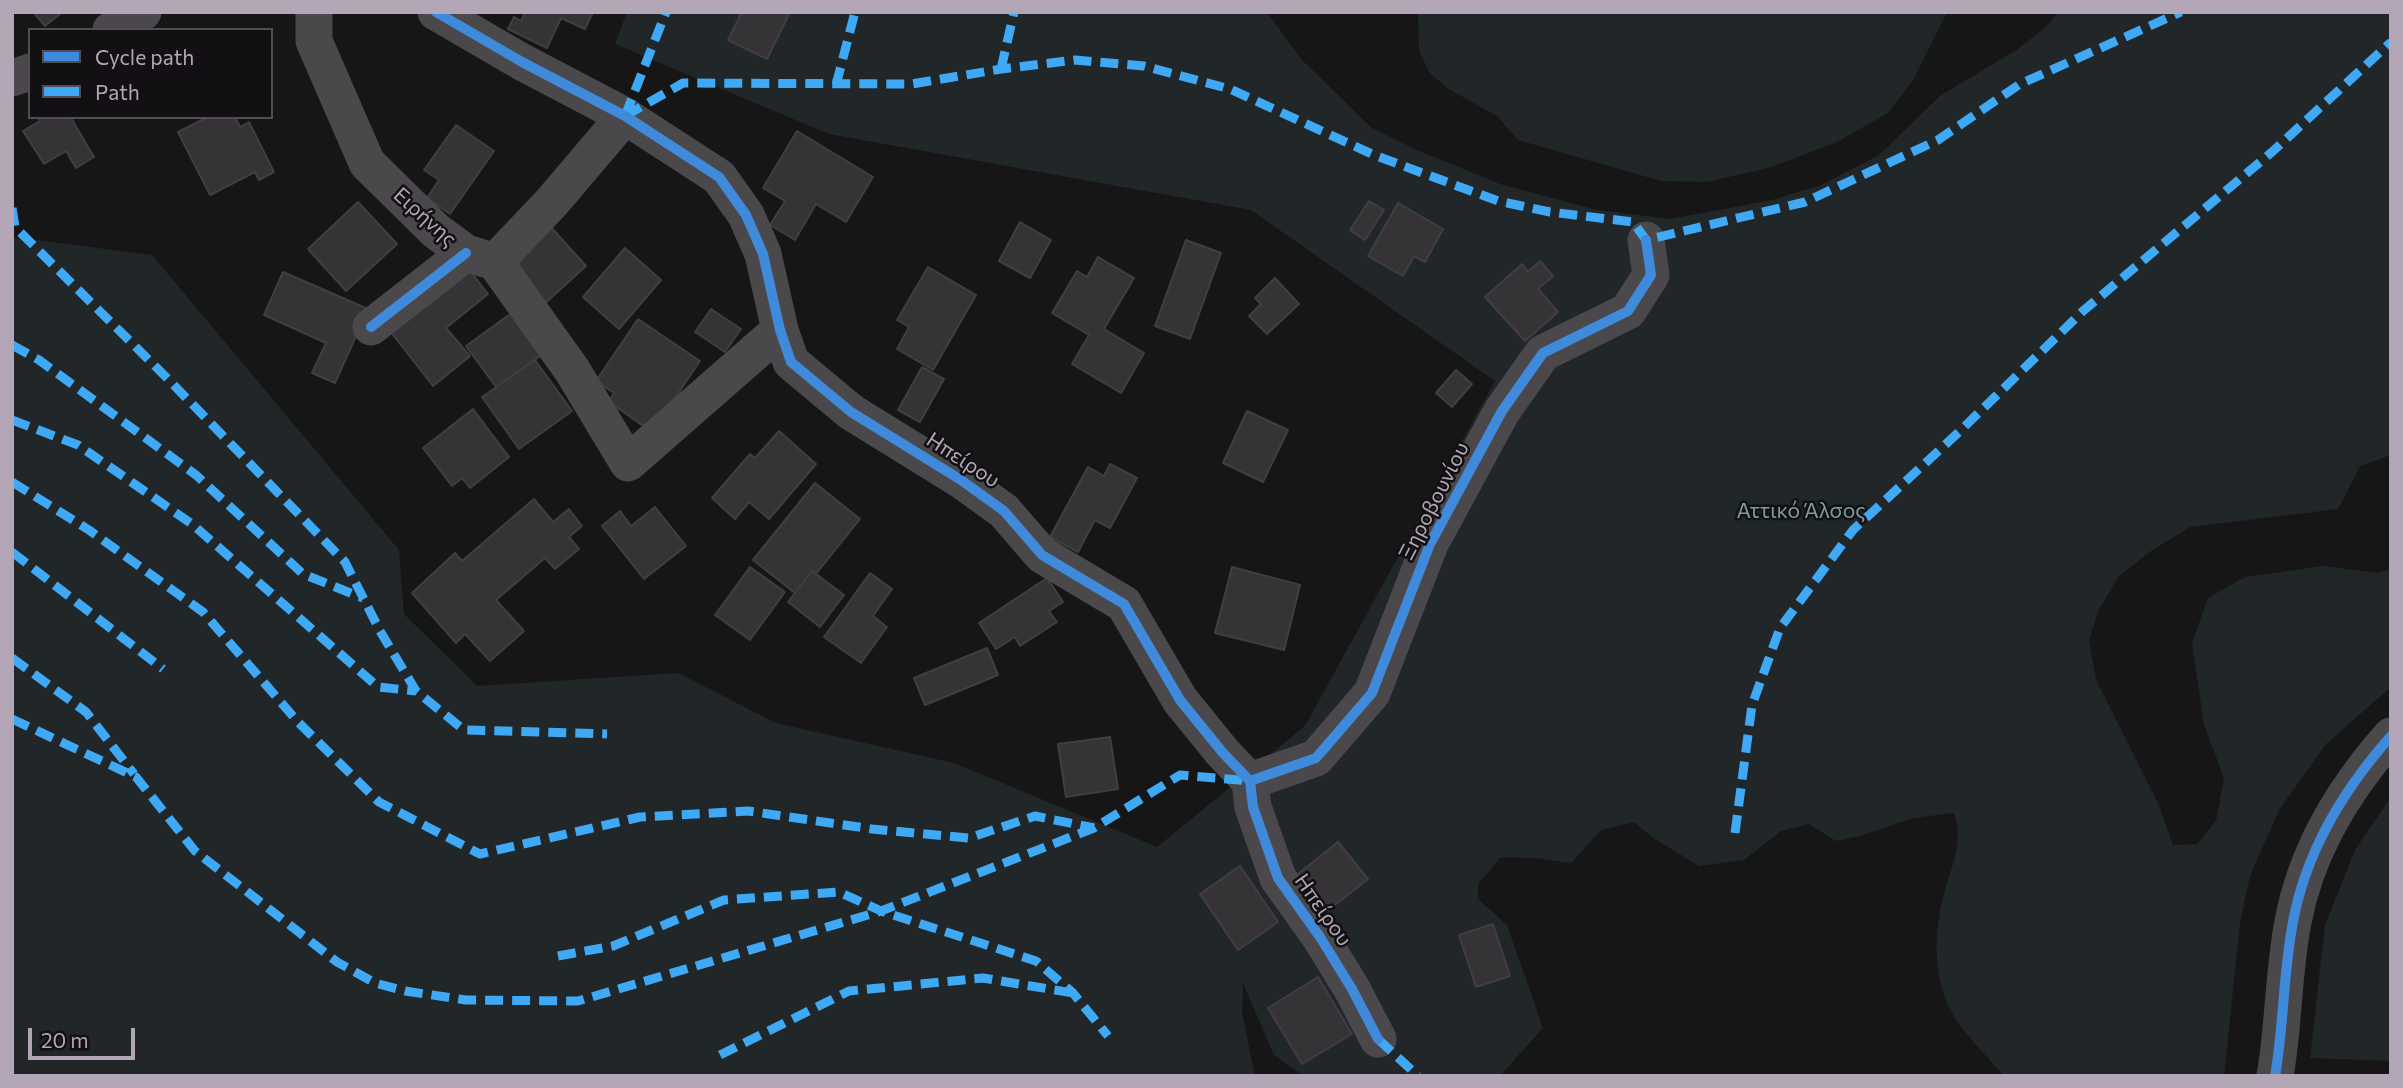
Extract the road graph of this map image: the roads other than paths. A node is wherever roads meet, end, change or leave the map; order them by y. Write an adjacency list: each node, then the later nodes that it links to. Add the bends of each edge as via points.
1 (143, 12): 4 (street)
2 (314, 12): 7 (street, Ειρήνης, via 314,41 367,163 436,231)
3 (436, 12): 5 (street, Ηπείρου)
4 (115, 28)
5 (625, 116): 7 (street, via 552,202); 9 (street, Ηπείρου, via 719,177 746,215 763,254)
6 (1646, 240): 11 (street, Ξηροβουνίου, via 1651,275 1628,311 1544,353 1502,411 1430,544 1372,693 1316,758)
7 (481, 257): 8 (street); 9 (street, Ειρήνης, via 572,370 628,463)
8 (371, 327)
9 (780, 330): 11 (street, Ηπείρου, via 791,362 851,412 961,480 1004,511 1042,555 1124,604 1180,700)
10 (2391, 736): 13 (street, via 2334,811 2312,856 2293,921)
11 (1250, 781): 12 (street, Ηπείρου, via 1253,807 1278,878 1320,937)
12 (1378, 1039)
13 (2275, 1076)

